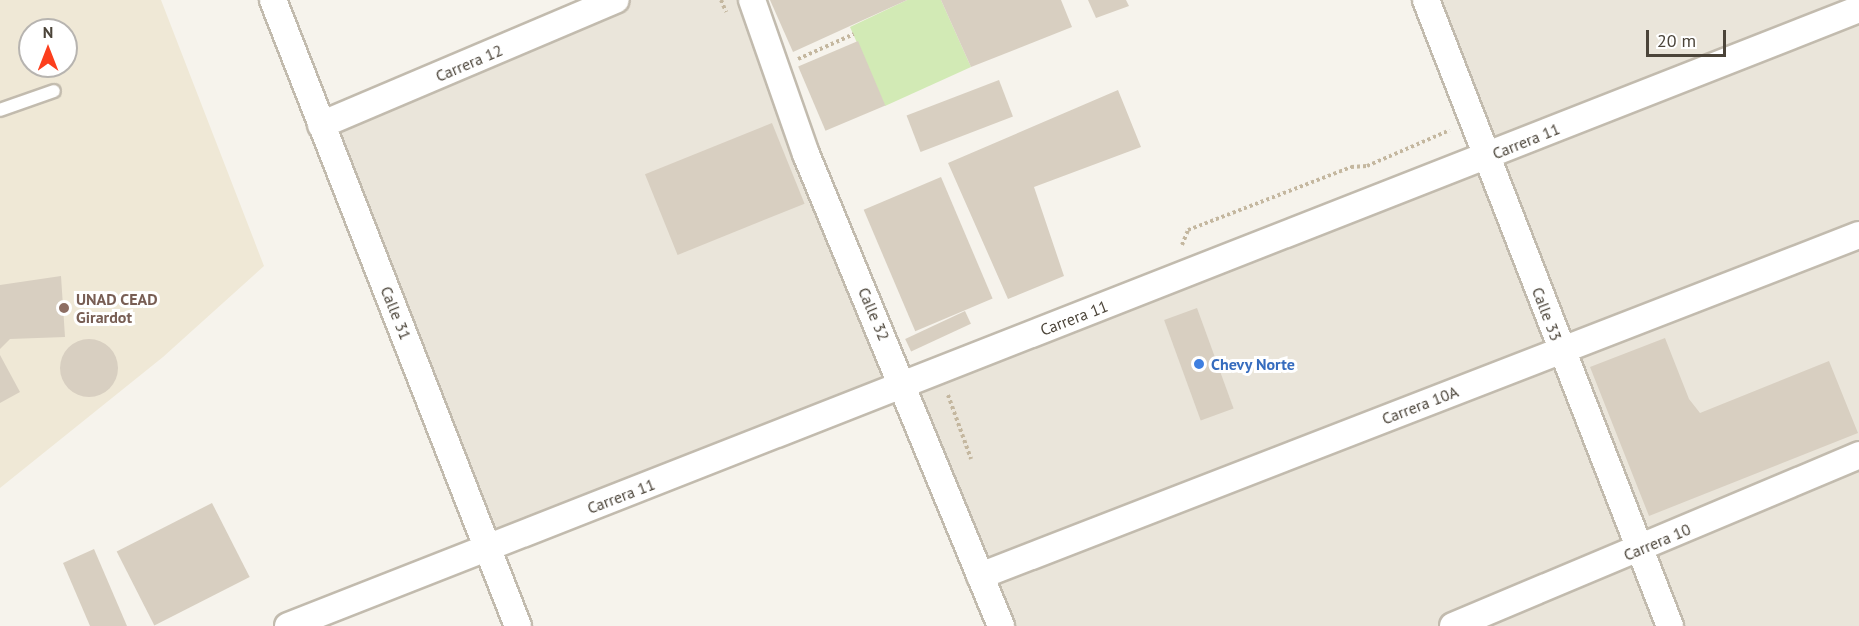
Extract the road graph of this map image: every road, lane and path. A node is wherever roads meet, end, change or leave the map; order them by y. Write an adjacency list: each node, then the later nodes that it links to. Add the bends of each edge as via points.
1 (273, 0): 10 (street, Calle 31)
2 (616, 0): 10 (street, Carrera 12)
3 (752, 0): 16 (street, Calle 32, via 806,154)
4 (1426, 0): 12 (street, Calle 33)
5 (1859, 9): 12 (street, Carrera 11)
6 (854, 34): 7 (path)
7 (792, 62)
8 (54, 91): 9 (lane)
9 (0, 110)
10 (321, 125): 20 (street, Calle 31)
11 (1457, 128): 14 (path, via 1366,166 1351,167 1188,230 1184,245)
12 (1486, 156): 15 (street, Calle 33); 16 (street, Carrera 11)
13 (1859, 235): 15 (street, Carrera 10A)
14 (1172, 249)
15 (1561, 350): 21 (street, Calle 33); 22 (street, Carrera 10A)
16 (904, 385): 20 (street, Carrera 11); 22 (street, Calle 32)
17 (958, 388): 19 (path, via 948,393)
18 (1859, 455): 21 (street, Carrera 10)
19 (971, 459)
20 (490, 547): 23 (street, Carrera 11); 24 (street, Calle 31)
21 (1638, 551): 26 (street, Carrera 10); 27 (street, Calle 33)
22 (980, 576): 25 (street, Calle 32)
23 (288, 626)
24 (518, 626)
25 (1001, 626)
26 (1454, 626)
27 (1670, 626)

